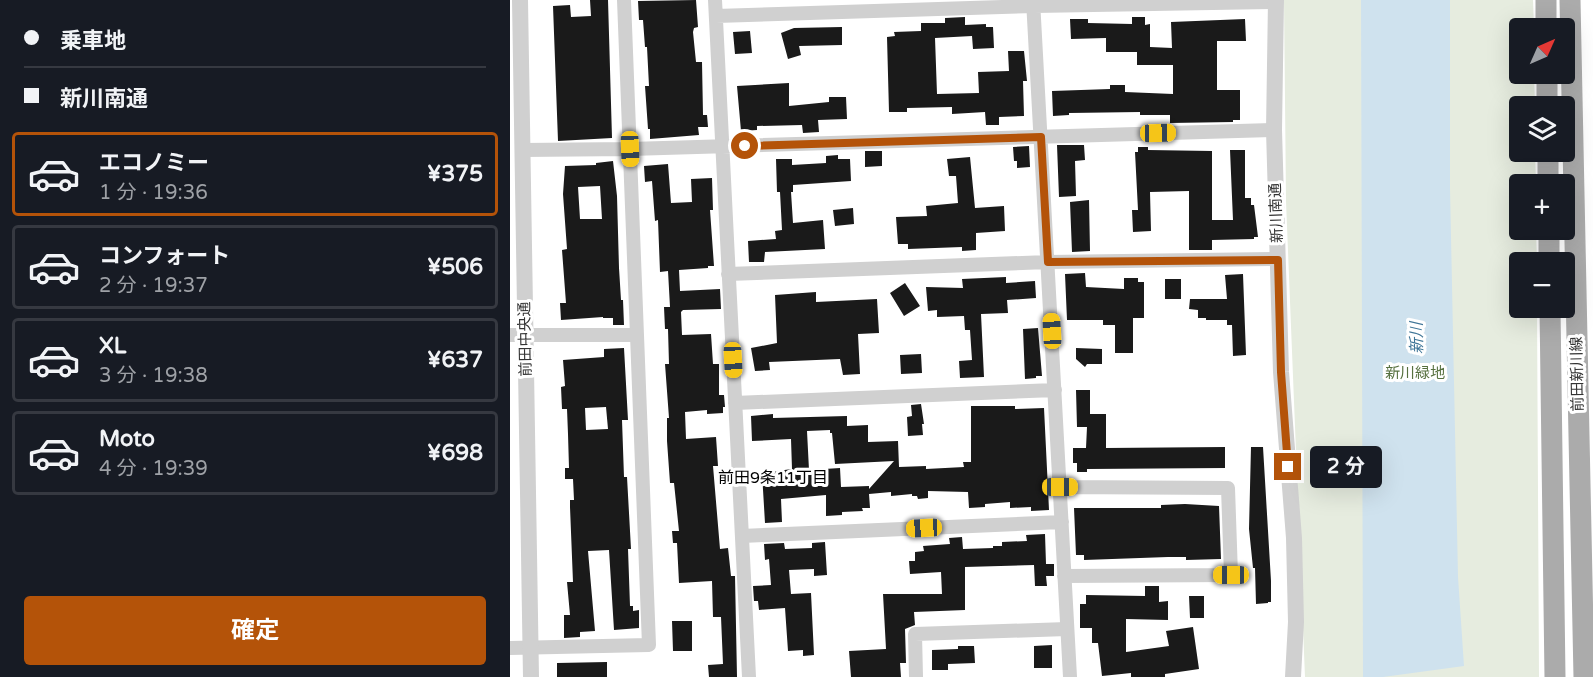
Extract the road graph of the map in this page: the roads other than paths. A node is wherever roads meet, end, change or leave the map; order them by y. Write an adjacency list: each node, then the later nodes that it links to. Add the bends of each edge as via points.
1 (520, 0): 14 (street, 前田中央通)
2 (624, 0): 13 (street)
3 (715, 0): 8 (street)
4 (1546, 0): 9 (main road)
5 (1570, 0): 37 (main road, 前田新川線)
6 (1276, 1): 7 (street); 10 (street, 新川南通)
7 (1034, 3): 8 (street); 11 (street)
8 (716, 16): 12 (street)
9 (1546, 18)
10 (1274, 130): 11 (street); 16 (street, 新川南通)
11 (1041, 137): 12 (street); 17 (street)
12 (722, 146): 13 (street); 18 (street)
13 (630, 149): 14 (street); 21 (street)
14 (522, 150): 15 (street, 前田中央通)
15 (517, 249): 20 (street, 前田中央通)
16 (1278, 260): 17 (street); 35 (street, 新川南通, via 1281,372 1294,538)
17 (1048, 262): 18 (street); 22 (street)
18 (728, 274): 23 (street)
19 (1550, 318): 36 (main road, 前田新川線)
20 (518, 335): 21 (street); 30 (street, 前田中央通)
21 (637, 335): 30 (street, via 649,645)
22 (1055, 390): 23 (street); 24 (street)
23 (735, 403): 26 (street)
24 (1060, 487): 25 (street); 27 (street, via 1228,488 1231,575)
25 (1062, 522): 26 (street); 27 (street)
26 (742, 536): 32 (street)
27 (1064, 576): 28 (street)
28 (1067, 629): 33 (street, via 915,634); 34 (street)
29 (510, 648): 30 (street)
30 (531, 648): 31 (street, 前田中央通)
31 (531, 677)
32 (749, 677)
33 (916, 677)
34 (1070, 677)
35 (1293, 677)
36 (1555, 677)
37 (1584, 677)

